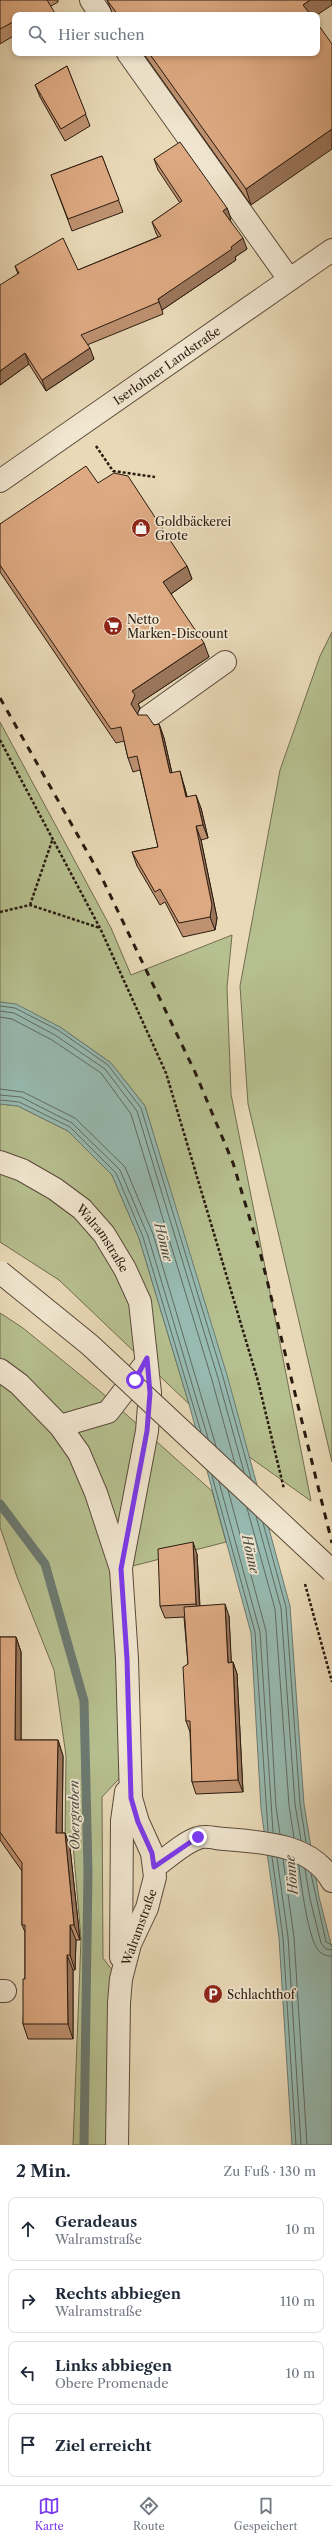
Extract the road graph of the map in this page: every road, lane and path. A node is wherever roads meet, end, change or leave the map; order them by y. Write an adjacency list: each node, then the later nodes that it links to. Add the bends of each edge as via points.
1 (91, 0): 2 (street)
2 (99, 12)
3 (130, 56): 5 (street)
4 (332, 250): 5 (street, Iserlohner Landstraße)
5 (289, 279): 8 (street, Iserlohner Landstraße)
6 (103, 456): 7 (path, via 113,471)
7 (155, 477)
8 (0, 480)
9 (225, 662): 10 (street)
10 (148, 717)
11 (0, 740): 12 (path)
12 (54, 838): 13 (path); 15 (path)
13 (30, 905): 14 (path); 15 (path)
14 (0, 912)
15 (100, 928): 21 (path, via 166,1073 258,1381)
16 (0, 1162): 18 (street, Walramstraße, via 22,1170 55,1189 82,1209 104,1234 125,1269 140,1302)
17 (0, 1272): 23 (street, bridge, via 90,1345)
18 (147, 1358): 20 (street, via 135,1380 108,1412); 22 (street, Walramstraße, via 150,1393 147,1431)
19 (0, 1370): 20 (street, Walramstraße, via 19,1384)
20 (60, 1426): 22 (street, Walramstraße, via 82,1459)
21 (286, 1496)
22 (121, 1569): 26 (street, Walramstraße)
23 (332, 1571)
24 (305, 1581): 25 (path, via 311,1612)
25 (332, 1682)
26 (130, 1767): 27 (street, Walramstraße, via 131,1798 138,1822 152,1853); 29 (street, via 122,1820)
27 (154, 1867): 28 (street, via 198,1837 261,1843 300,1853 316,1862); 29 (street, Walramstraße, via 153,1891 130,1944)
28 (332, 1881)
29 (121, 1979): 30 (street, Walramstraße)
30 (117, 2145)

